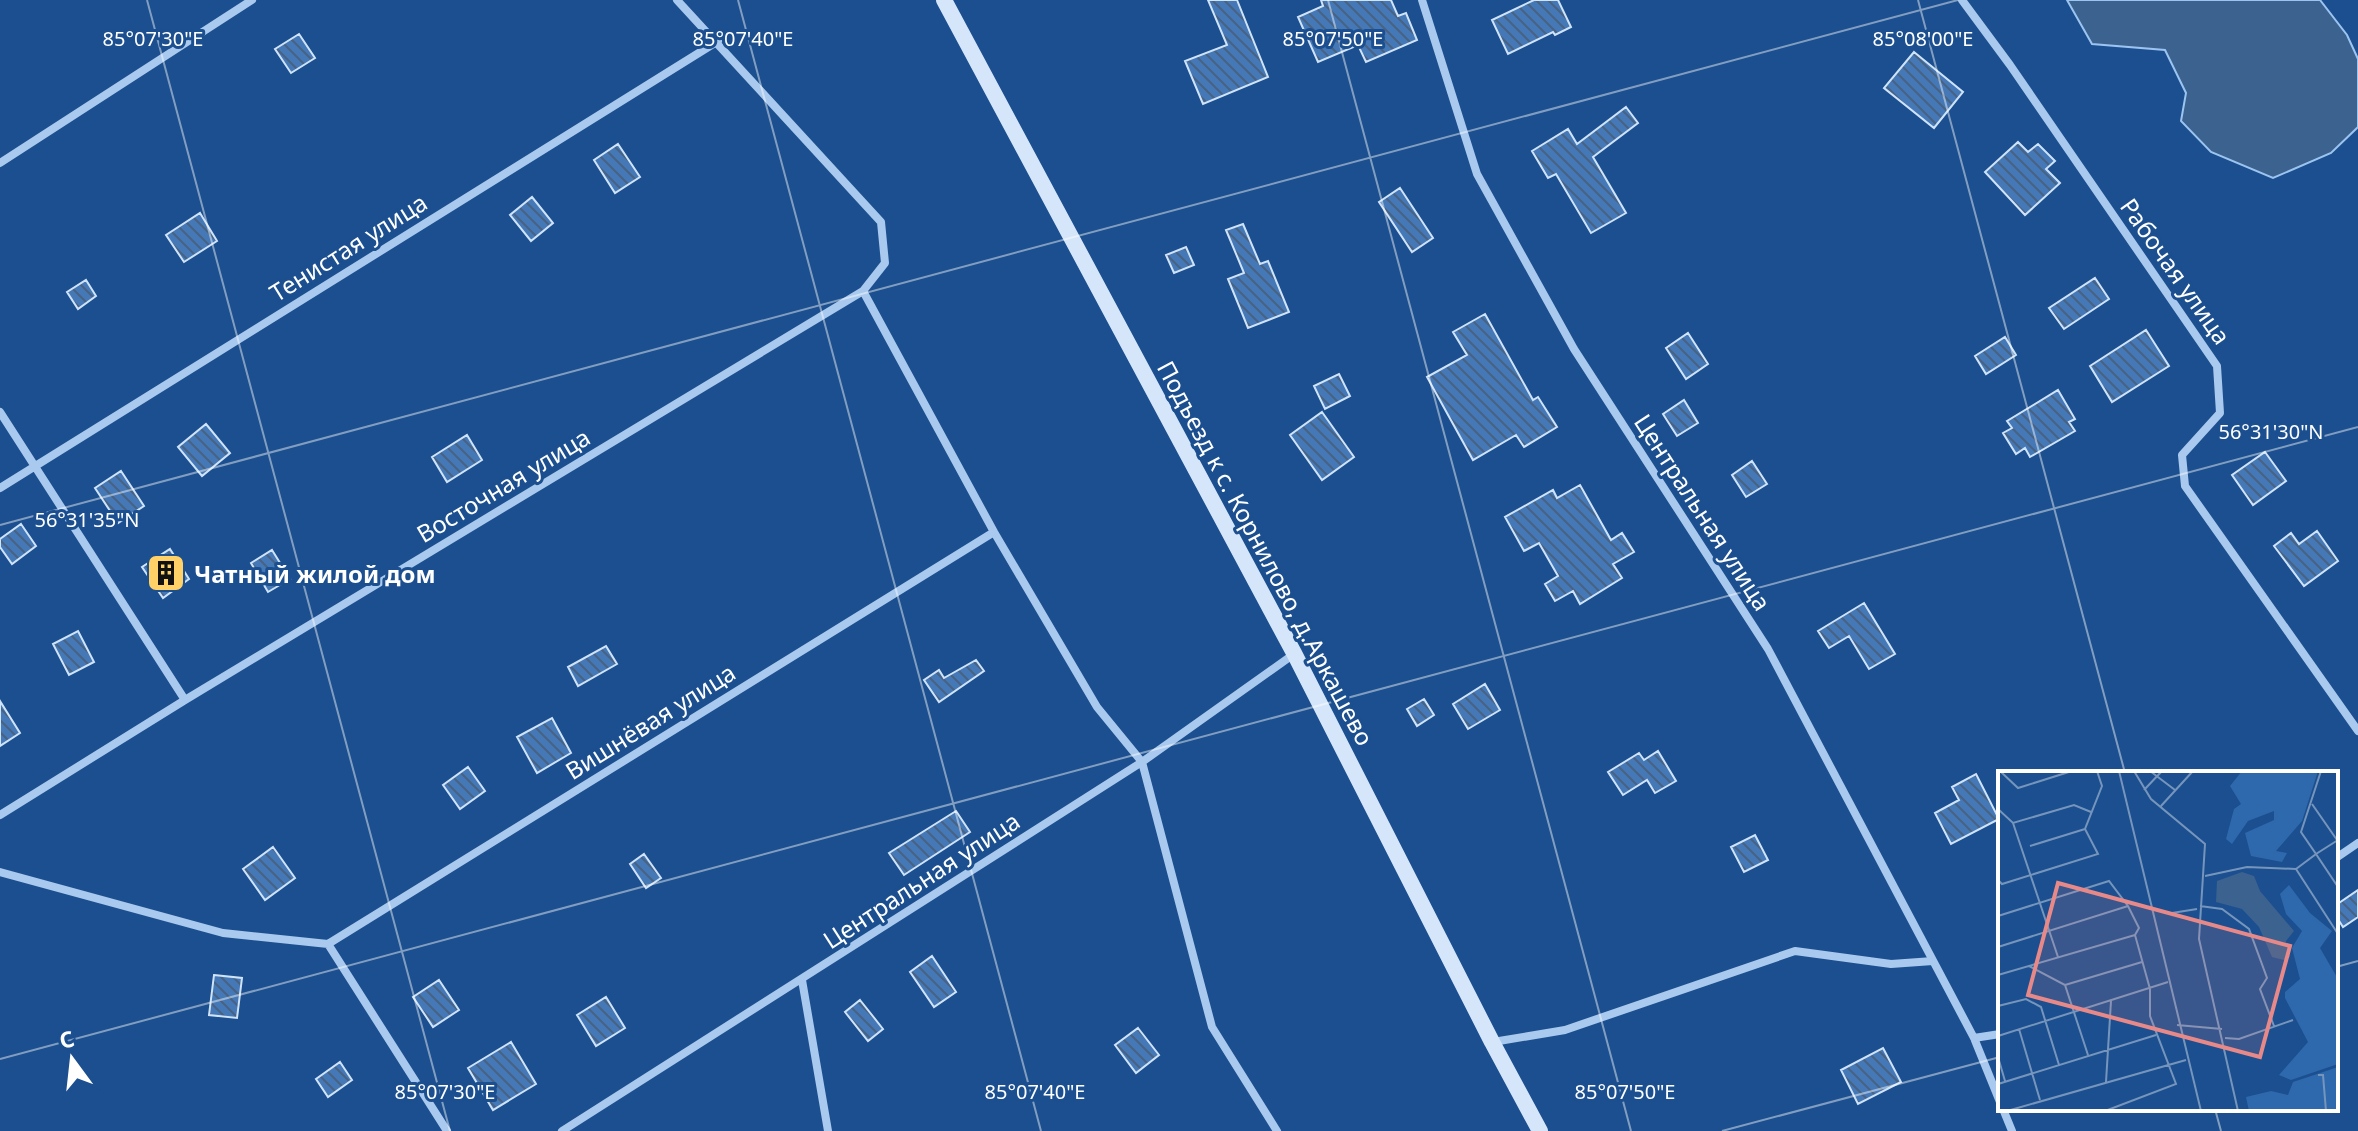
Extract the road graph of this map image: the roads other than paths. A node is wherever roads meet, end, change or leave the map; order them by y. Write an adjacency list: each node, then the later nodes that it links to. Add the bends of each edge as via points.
1 (252, 0): 7 (street)
2 (677, 0): 6 (street)
3 (944, 0): 13 (street, Подъезд к с. Корнилово, д.Аркашево)
4 (1422, 0): 22 (street, Центральная улица, via 1477,174 1574,349 1768,649)
5 (1962, 0): 15 (street, Рабочая улица, via 2217,366 2220,413 2182,455 2185,486)
6 (718, 41): 8 (street, via 881,222 885,263); 10 (street, Тенистая улица)
7 (0, 163)
8 (863, 291): 12 (street); 14 (street, Восточная улица)
9 (0, 412): 10 (street)
10 (34, 466): 11 (street, Тенистая улица); 14 (street)
11 (0, 488)
12 (994, 532): 16 (street, via 1097,707); 21 (street, Вишнёвая улица)
13 (1294, 653): 16 (street, Центральная улица); 26 (street, Подъезд к с. Корнилово, д.Аркашево)
14 (185, 700): 17 (street, Восточная улица)
15 (2358, 731)
16 (1142, 762): 23 (street, Центральная улица); 32 (street, via 1212,1027)
17 (0, 815)
18 (2358, 843): 19 (street)
19 (2338, 857)
20 (0, 872): 21 (street, via 223,933)
21 (328, 944): 29 (street)
22 (1933, 961): 25 (street, Центральная улица); 26 (street, via 1891,964 1795,951 1565,1030)
23 (802, 980): 30 (street, Центральная улица); 31 (street)
24 (1998, 1034): 25 (street)
25 (1974, 1038): 27 (street, Центральная улица)
26 (1492, 1042): 33 (street, Подъезд к с. Корнилово, д.Аркашево)
27 (1998, 1097)
28 (2004, 1111): 34 (street)
29 (447, 1131)
30 (562, 1131)
31 (828, 1131)
32 (1277, 1131)
33 (1540, 1131)
34 (2012, 1131)

